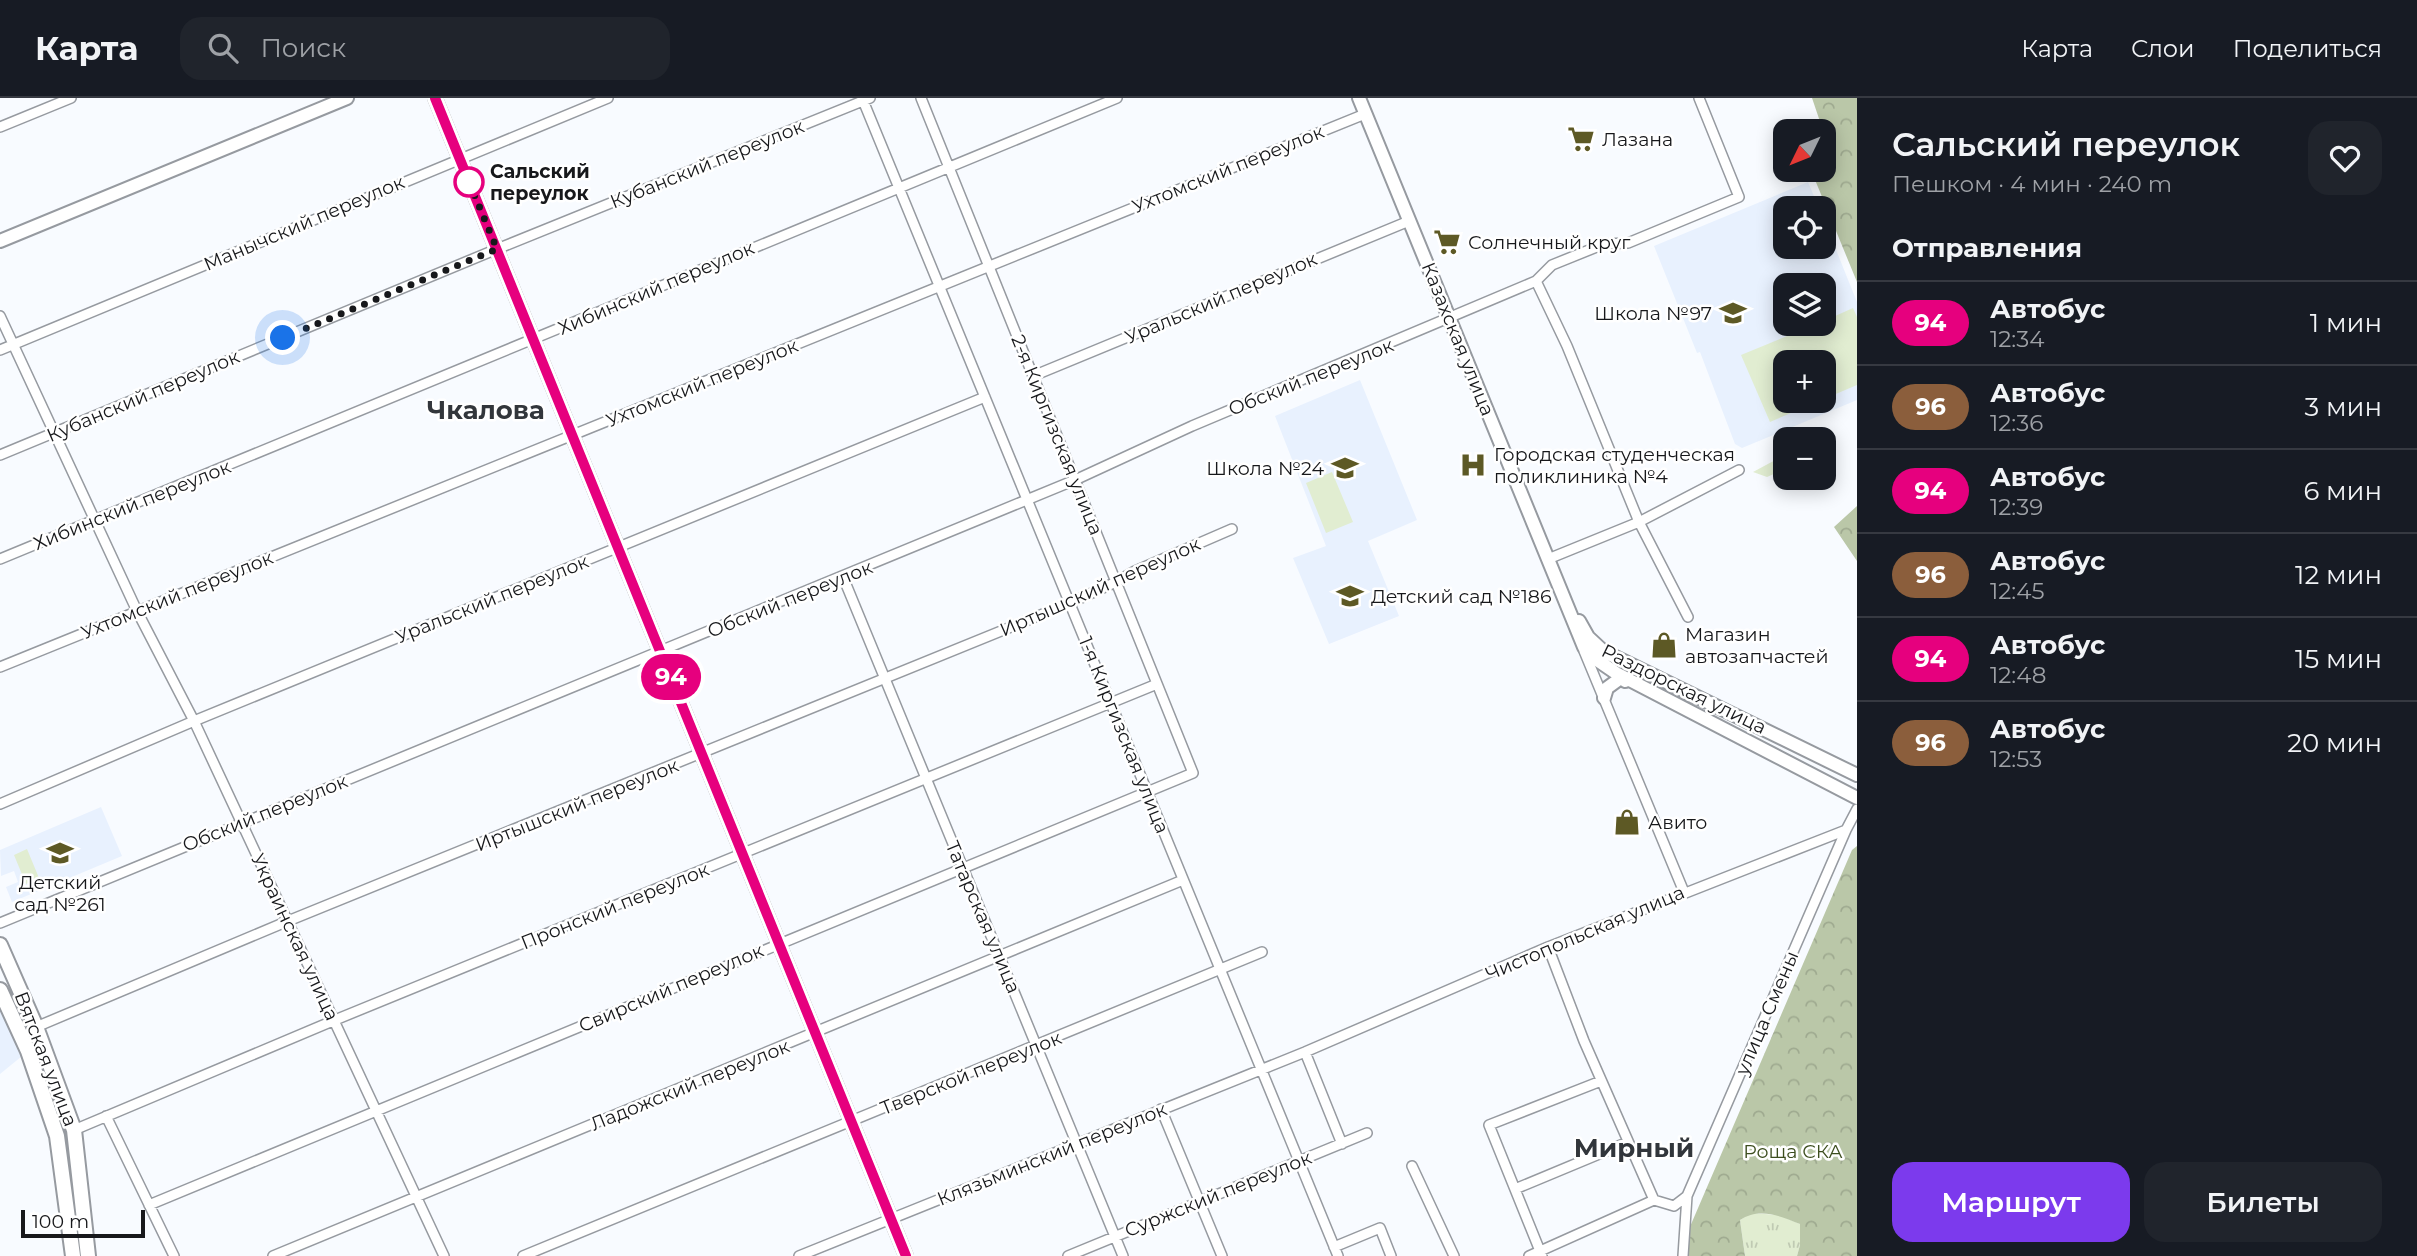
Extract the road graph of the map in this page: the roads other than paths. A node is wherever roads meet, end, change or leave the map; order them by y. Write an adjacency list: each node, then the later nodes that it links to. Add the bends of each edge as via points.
1 (71, 98): 11 (street)
2 (347, 98): 16 (main road)
3 (435, 98): 12 (main road)
4 (608, 98): 12 (street, Манычский переулок)
5 (921, 98): 13 (street, 2-я Киргизская улица)
6 (1117, 98): 13 (street, Хибинский переулок)
7 (1359, 98): 10 (main road, Казахская улица)
8 (1699, 98): 19 (street, Обский переулок, via 1739,197 1628,243 1604,244 1552,265)
9 (865, 99): 14 (street, 1-я Киргизская улица); 17 (street, Кубанский переулок)
10 (1365, 114): 15 (main road, Казахская улица); 18 (street, Ухтомский переулок)
11 (0, 127)
12 (459, 158): 17 (main road); 24 (street, Манычский переулок)
13 (949, 167): 14 (street, Хибинский переулок); 18 (street, 2-я Киргизская улица)
14 (899, 187): 20 (street, 1-я Киргизская улица); 23 (street, Хибинский переулок)
15 (1409, 221): 22 (main road, Казахская улица); 26 (street, Уральский переулок)
16 (0, 240)
17 (497, 249): 23 (main road); 28 (street, Кубанский переулок)
18 (989, 266): 20 (street, Ухтомский переулок); 26 (street, 2-я Киргизская улица)
19 (1536, 281): 22 (street, Обский переулок); 35 (street)
20 (940, 287): 27 (street, 1-я Киргизская улица); 29 (street, Ухтомский переулок)
21 (0, 316): 24 (street, Украинская улица)
22 (1448, 318): 32 (street, Обский переулок); 39 (main road, Казахская улица)
23 (534, 339): 29 (main road); 34 (street, Хибинский переулок)
24 (12, 345): 25 (street, Манычский переулок); 28 (street, Украинская улица)
25 (0, 350)
26 (1033, 376): 32 (street, 2-я Киргизская улица)
27 (985, 397): 33 (street, 1-я Киргизская улица); 37 (street, Уральский переулок)
28 (53, 433): 30 (street, Кубанский переулок); 34 (street, Украинская улица)
29 (573, 435): 37 (main road); 44 (street, Ухтомский переулок)
30 (0, 455)
31 (1739, 470): 35 (street)
32 (1075, 480): 33 (street, Обский переулок); 41 (street, 2-я Киргизская улица)
33 (1027, 499): 40 (street, Обский переулок); 43 (street, 1-я Киргизская улица)
34 (95, 521): 38 (street, Хибинский переулок); 44 (street, Украинская улица)
35 (1639, 522): 39 (street); 45 (street)
36 (1231, 529): 41 (street, Иртышский переулок)
37 (618, 548): 47 (main road); 54 (street, Уральский переулок)
38 (0, 559)
39 (1548, 559): 42 (main road, Казахская улица)
40 (843, 577): 47 (street, Обский переулок); 49 (street, Татарская улица)
41 (1116, 582): 43 (street, Иртышский переулок); 51 (street, 2-я Киргизская улица)
42 (1563, 592): 46 (main road, Казахская улица); 55 (main road, Раздорская улица, via 1588,637 1602,651)
43 (1070, 603): 49 (street, Иртышский переулок); 53 (street, 1-я Киргизская улица)
44 (137, 611): 48 (street, Ухтомский переулок); 54 (street, Украинская улица)
45 (1688, 617)
46 (1579, 640): 50 (main road, Раздорская улица, via 1597,660); 52 (street, Казахская улица)
47 (661, 652): 56 (main road); 65 (street, Обский переулок)
48 (0, 667)
49 (884, 679): 56 (street, Иртышский переулок); 60 (street, Татарская улица)
50 (1627, 679): 52 (main road, via 1607,688); 57 (main road, Раздорская улица)
51 (1157, 684): 53 (street, Пронский переулок); 58 (street, 2-я Киргизская улица)
52 (1604, 698): 70 (street, Казахская улица)
53 (1111, 703): 60 (street, Пронский переулок); 61 (street, 1-я Киргизская улица)
54 (194, 721): 63 (street, Уральский переулок); 65 (street, Украинская улица)
55 (1791, 741): 57 (main road, Раздорская улица); 59 (main road, Раздорская улица)
56 (702, 754): 67 (main road); 71 (street, Иртышский переулок)
57 (1781, 760): 62 (main road, Раздорская улица)
58 (1193, 773): 61 (street, Свирский переулок)
59 (1857, 775)
60 (925, 779): 67 (street, Пронский переулок); 68 (street, Татарская улица)
61 (1148, 793): 68 (street, Свирский переулок); 69 (street, 1-я Киргизская улица)
62 (1857, 798)
63 (0, 804)
64 (1857, 809): 66 (street)
65 (242, 822): 71 (street, Украинская улица); 72 (street, Обский переулок)
66 (1846, 830): 70 (street, Чистопольская улица); 100 (street, улица Смены)
67 (743, 854): 73 (main road); 80 (street, Пронский переулок)
68 (963, 869): 73 (street, Свирский переулок); 77 (street, Татарская улица)
69 (1183, 880): 77 (street, Ладожский переулок); 78 (street, 1-я Киргизская улица)
70 (1684, 892): 75 (street, Чистопольская улица)
71 (288, 921): 80 (street, Украинская улица); 81 (street, Иртышский переулок)
72 (0, 923)
73 (779, 943): 82 (main road); 88 (street, Свирский переулок)
74 (0, 945): 81 (main road, Вятская улица)
75 (1548, 947): 84 (street, Чистопольская улица); 86 (street)
76 (1262, 952): 78 (street, Тверской переулок)
77 (999, 957): 82 (street, Ладожский переулок); 83 (street, Татарская улица)
78 (1220, 970): 83 (street, Тверской переулок); 85 (street, 1-я Киргизская улица)
79 (0, 990): 93 (main road, Вятская улица, via 28,1051)
80 (335, 1020): 88 (street, Украинская улица); 89 (street, Пронский переулок)
81 (36, 1027): 91 (main road, Вятская улица)
82 (816, 1033): 90 (main road); 101 (street, Ладожский переулок)
83 (1037, 1046): 90 (street, Тверской переулок); 95 (street, Татарская улица)
84 (1305, 1052): 85 (street, Клязьминский переулок); 96 (street)
85 (1261, 1069): 87 (street, Клязьминский переулок); 97 (street, 1-я Киргизская улица)
86 (1601, 1081): 94 (street); 99 (street, via 1489,1125)
87 (1161, 1109): 95 (street, Клязьминский переулок); 103 (street)
88 (376, 1110): 101 (street, Украинская улица); 104 (street, Свирский переулок)
89 (106, 1116): 91 (street, Пронский переулок); 104 (street, Вятская улица)
90 (852, 1121): 105 (main road); 114 (street, Тверской переулок)
91 (74, 1130): 93 (main road); 110 (main road, Вятская улица)
92 (1367, 1133): 96 (street, Суржский переулок)
93 (57, 1136): 109 (main road, Вятская улица)
94 (1628, 1142): 99 (street); 102 (street)
95 (1077, 1144): 105 (street, Клязьминский переулок); 106 (street, Татарская улица)
96 (1342, 1144): 97 (street, Суржский переулок)
97 (1299, 1162): 103 (street, Суржский переулок); 107 (street, 1-я Киргизская улица)
98 (1412, 1166): 122 (street)
99 (1515, 1189): 108 (street)
100 (1687, 1196): 102 (street, via 1674,1206); 124 (street, улица Смены)
101 (417, 1197): 112 (street, Ладожский переулок); 113 (street, Украинская улица)
102 (1654, 1200): 108 (street)
103 (1200, 1202): 106 (street, Суржский переулок); 119 (street)
104 (149, 1205): 111 (street, Вятская улица)
105 (892, 1220): 115 (street, Клязьминский переулок); 116 (main road)
106 (1115, 1236): 117 (street, Суржский переулок); 118 (street, Татарская улица)
107 (1336, 1251): 120 (street); 121 (street, via 1380,1228)
108 (1541, 1254): 123 (street)
109 (74, 1256)
110 (88, 1256)
111 (174, 1256)
112 (273, 1256)
113 (444, 1256)
114 (523, 1256)
115 (799, 1256)
116 (906, 1256)
117 (1068, 1256)
118 (1123, 1256)
119 (1223, 1256)
120 (1324, 1256)
121 (1391, 1256)
122 (1454, 1256)
123 (1529, 1256)
124 (1683, 1256)

